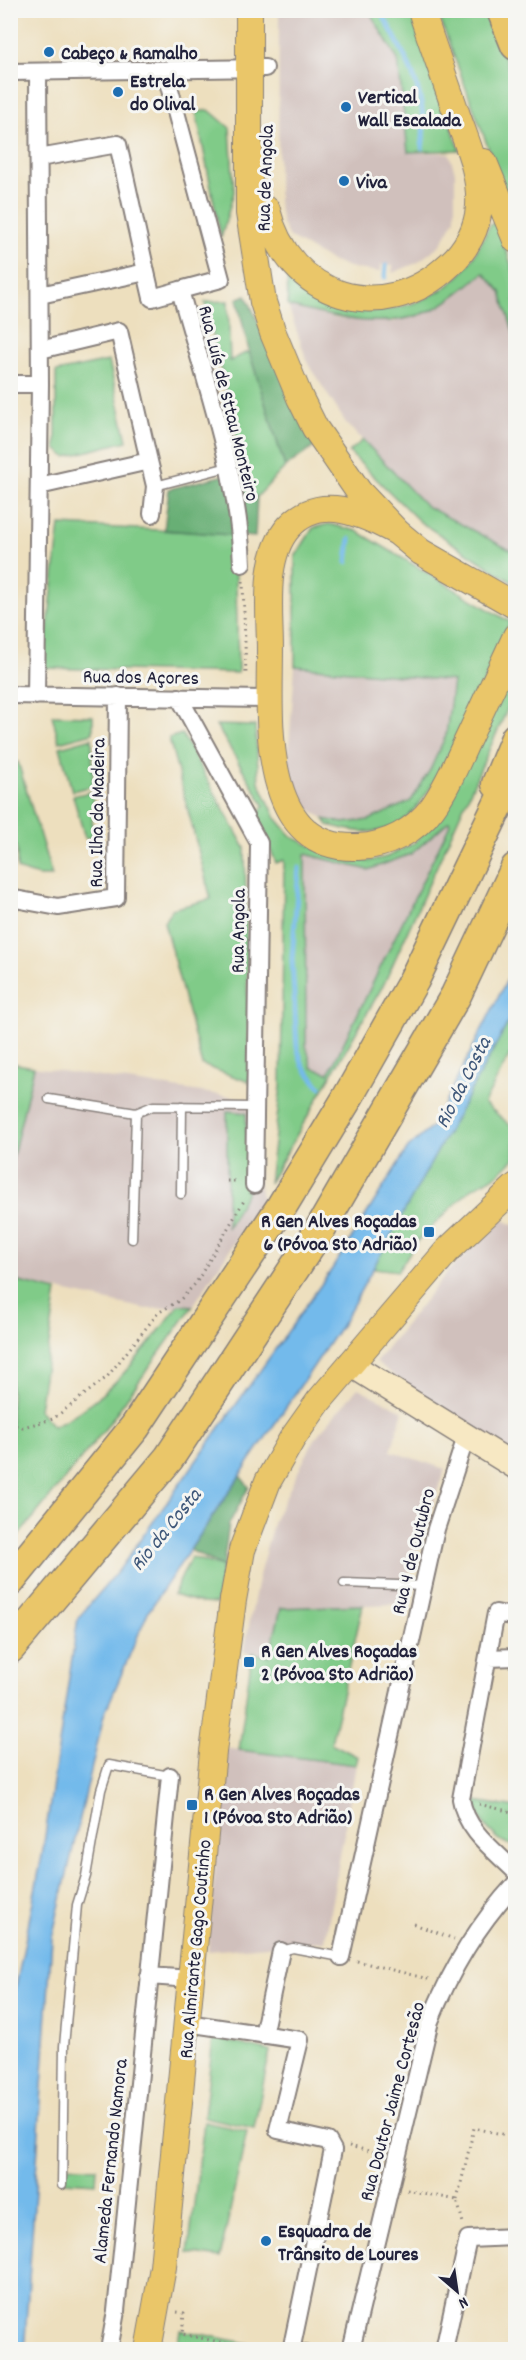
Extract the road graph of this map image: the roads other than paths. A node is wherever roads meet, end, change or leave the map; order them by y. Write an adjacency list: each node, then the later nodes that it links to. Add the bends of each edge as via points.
1 (249, 10): 7 (main road, Rua de Angola)
2 (266, 10): 7 (main road, Rua de Angola)
3 (421, 10): 6 (main road)
4 (502, 10): 5 (highway)
5 (516, 45)
6 (437, 57): 12 (main road, via 475,166 479,208 467,246 441,273 409,292 390,296 369,298 329,291 298,270 287,257 272,233); 13 (main road)
7 (258, 69): 8 (street); 12 (main road, Rua de Angola); 14 (main road, Rua de Angola, via 249,213)
8 (165, 71): 10 (street); 16 (street, Rua Luís de Sttau Monteiro, via 221,279)
9 (10, 72): 10 (street)
10 (38, 72): 11 (street)
11 (39, 158): 15 (street, via 118,144); 17 (street)
12 (267, 210): 14 (main road, Rua de Angola)
13 (516, 240)
14 (258, 268): 26 (main road, via 273,333 315,428 359,492)
15 (146, 272): 16 (street, via 152,298); 17 (street)
16 (180, 290): 22 (street, Rua Luís de Sttau Monteiro)
17 (40, 295): 18 (street)
18 (40, 350): 20 (street); 21 (street, via 119,331)
19 (10, 384): 20 (street)
20 (40, 384): 23 (street)
21 (149, 460): 23 (street); 24 (street)
22 (228, 467): 24 (lane); 27 (street, Rua Luís de Sttau Monteiro)
23 (39, 486): 31 (street)
24 (154, 486): 25 (street)
25 (153, 514)
26 (397, 532): 28 (main road, via 421,552); 34 (main road, via 363,514 330,508 316,510 290,525 276,549 273,566)
27 (242, 564)
28 (506, 601)
29 (516, 636): 34 (main road, via 453,772 432,808 404,834 369,847 325,842 301,825 292,813 275,772)
30 (10, 695): 31 (street, Rua dos Açores)
31 (36, 696): 32 (street, Rua dos Açores)
32 (118, 696): 33 (street, Rua dos Açores); 38 (street, Rua Ilha da Madeira, via 116,898 58,907)
33 (179, 697): 34 (street, Rua dos Açores); 42 (street, Rua Angola, via 259,843)
34 (270, 699)
35 (516, 738): 39 (highway)
36 (516, 768): 39 (highway)
37 (512, 873): 55 (highway, via 456,995 319,1232 168,1458)
38 (10, 898)
39 (451, 901): 51 (highway, via 414,980 280,1209 135,1427)
40 (49, 1099): 43 (lane)
41 (182, 1106): 42 (lane); 43 (lane, via 153,1106); 46 (lane)
42 (255, 1107): 44 (street, Rua Angola)
43 (136, 1113): 47 (lane)
44 (254, 1185)
45 (516, 1186): 48 (main road, Rua Almirante Gago Coutinho, via 447,1251)
46 (181, 1194)
47 (132, 1239)
48 (350, 1364): 49 (street); 64 (main road, Rua Almirante Gago Coutinho, via 292,1439 268,1481 242,1550 219,1698)
49 (466, 1437): 50 (street); 53 (street, Rua 4 de Outubro, via 436,1529)
50 (516, 1467)
51 (10, 1581)
52 (344, 1583): 53 (lane)
53 (424, 1586): 62 (street, Rua 4 de Outubro)
54 (516, 1617): 57 (street, via 496,1613)
55 (10, 1648)
56 (516, 1657): 57 (street)
57 (488, 1658): 59 (street, via 461,1799 463,1813 472,1828)
58 (170, 1776): 63 (street, Alameda Fernando Namora); 67 (lane, via 109,1765 101,1790 76,1917 64,2046)
59 (516, 1872)
60 (516, 1883): 72 (street, Rua Doutor Jaime Cortesão, via 467,1943 429,2021)
61 (281, 1951): 62 (lane, via 293,1948); 66 (street)
62 (340, 1957)
63 (149, 1976): 64 (street); 70 (street, Alameda Fernando Namora)
64 (191, 1979): 65 (main road, Rua Almirante Gago Coutinho)
65 (187, 2023): 66 (street); 71 (main road, Rua Almirante Gago Coutinho, via 163,2267)
66 (262, 2035): 69 (street, via 300,2040 278,2130 331,2145)
67 (62, 2185)
68 (515, 2237): 73 (street, via 468,2239)
69 (300, 2348)
70 (109, 2349)
71 (148, 2349)
72 (351, 2349)
73 (444, 2349)

